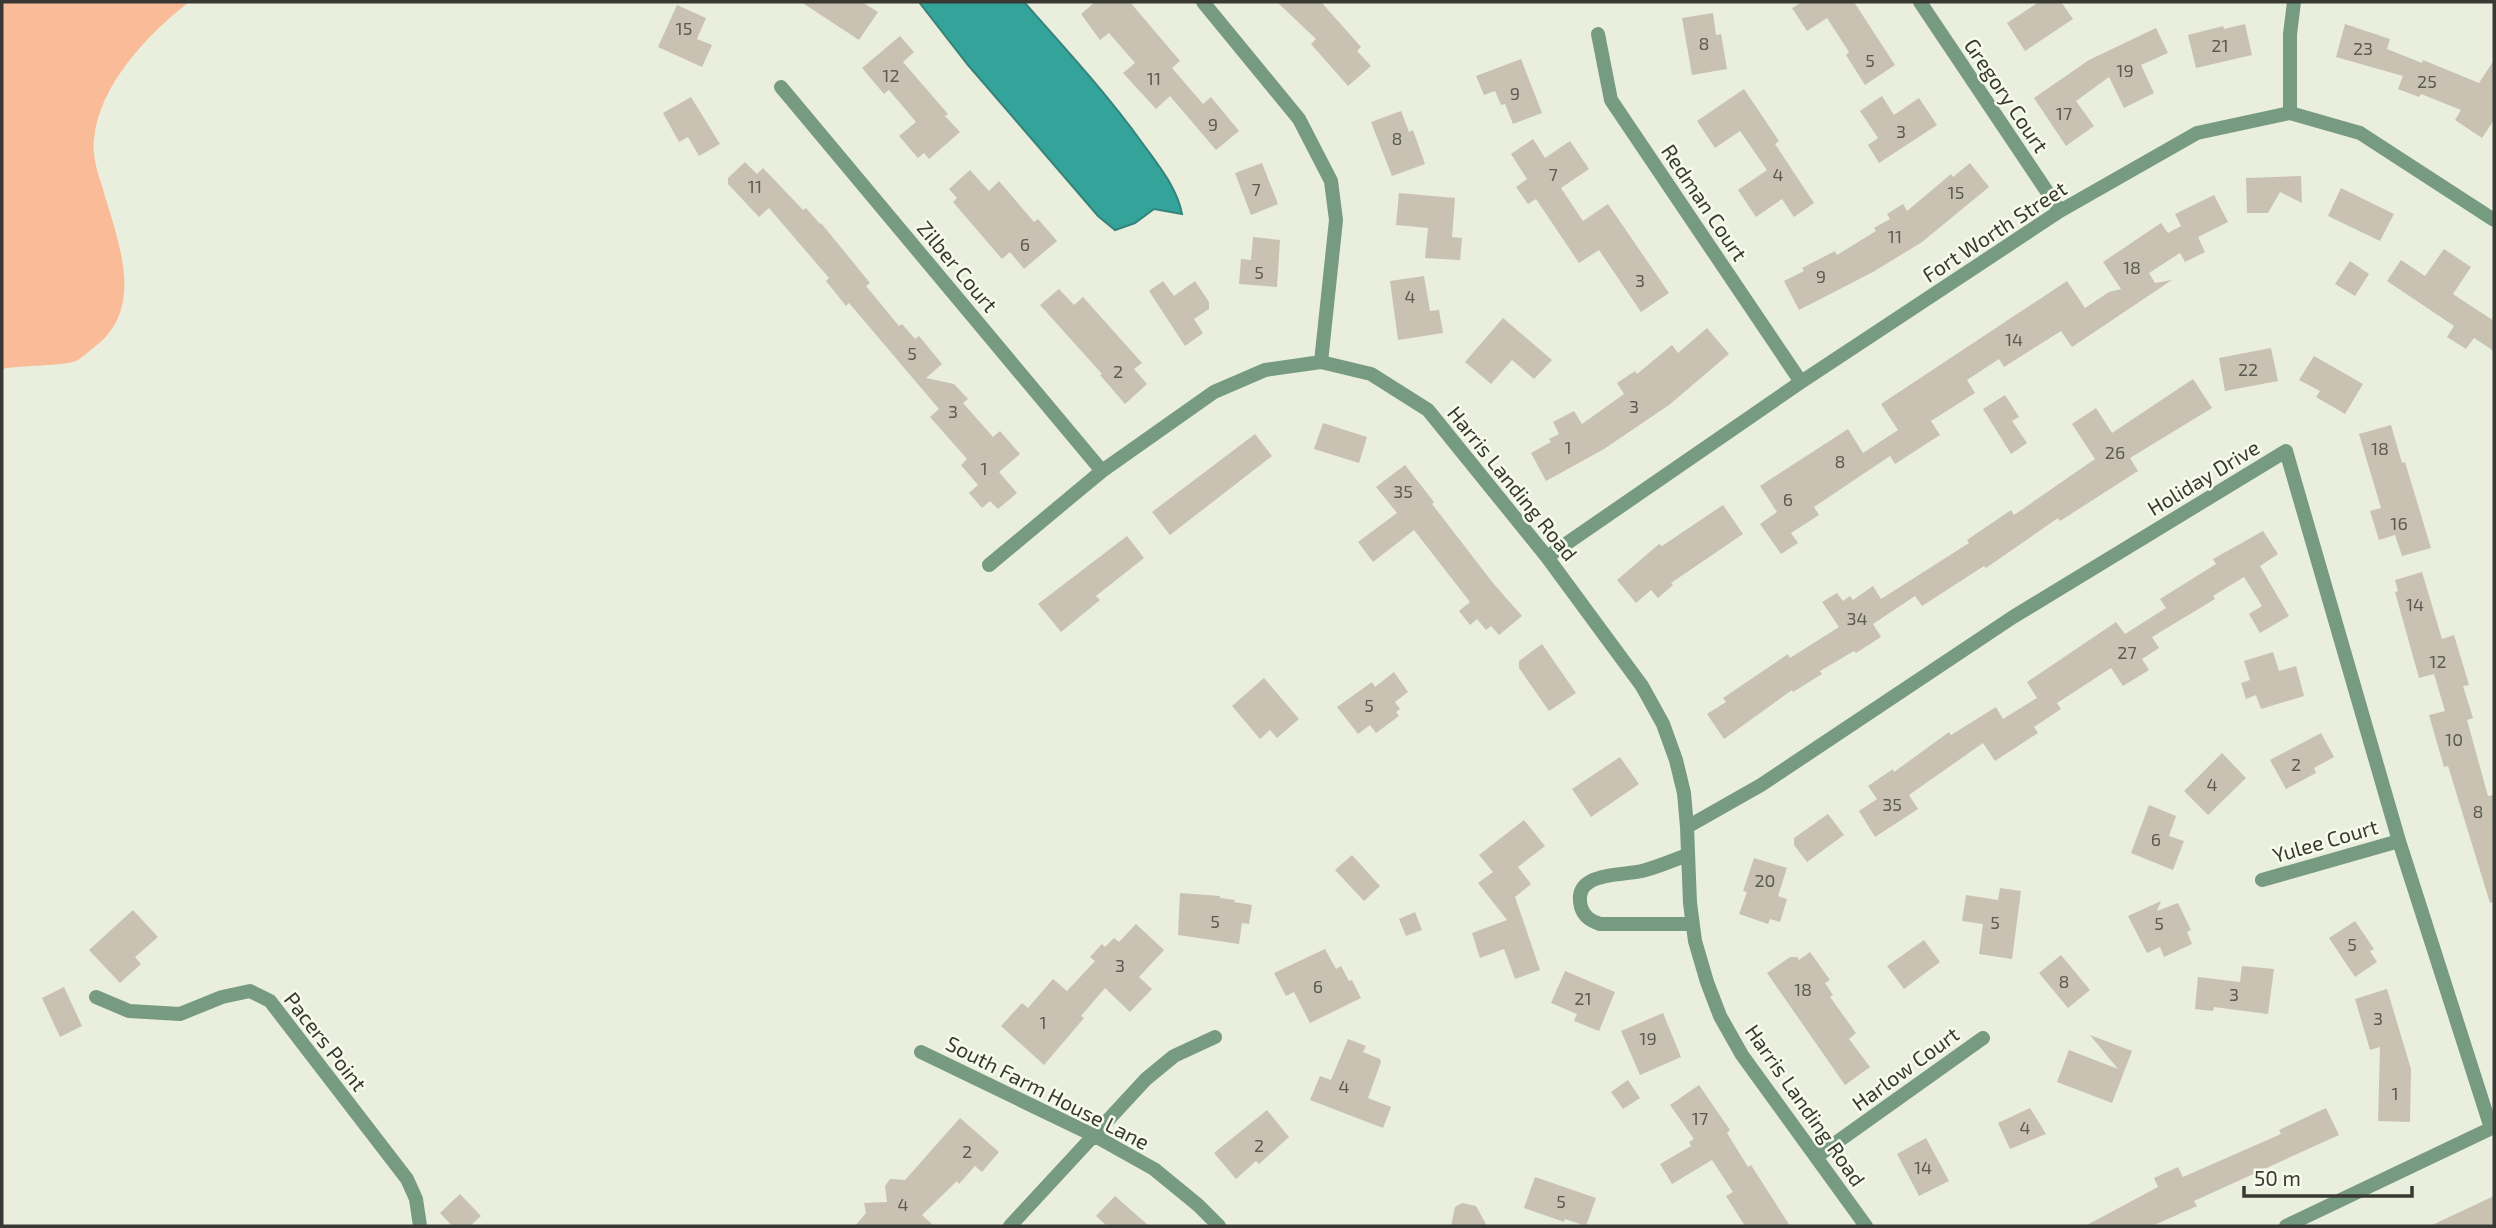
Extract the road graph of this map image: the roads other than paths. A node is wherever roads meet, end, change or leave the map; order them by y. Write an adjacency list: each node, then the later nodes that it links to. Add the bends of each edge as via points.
1 (1203, 2): 9 (street, via 1299,119 1331,181 1336,220)
2 (1920, 2): 7 (street, Gregory Court)
3 (2294, 2): 6 (street)
4 (1598, 34): 10 (street, Redman Court, via 1611,100)
5 (781, 87): 11 (street, Zilber Court)
6 (2290, 113): 7 (street, Fort Worth Street, via 2197,133); 8 (street, Fort Worth Street, via 2360,133)
7 (2060, 211): 10 (street, Fort Worth Street)
8 (2494, 220)
9 (1321, 362): 11 (street, Harris Landing Road, via 1265,370 1214,393); 12 (street, Harris Landing Road, via 1371,374 1428,410)
10 (1801, 382): 12 (street, Fort Worth Street)
11 (1102, 471): 13 (street, Harris Landing Road)
12 (1547, 557): 14 (street, Harris Landing Road, via 1642,686 1663,724 1679,771)
13 (989, 565)
14 (1687, 827): 15 (street, Holiday Drive, via 1761,785 2013,617 2286,452); 16 (street, Harris Landing Road)
15 (2399, 841): 17 (street, Yulee Court); 23 (street, Holiday Drive)
16 (1688, 855): 18 (street, Harris Landing Road); 18 (street, via 1638,872 1592,880 1580,903 1590,920 1600,924)
17 (2262, 880)
18 (1692, 925): 25 (street, Harris Landing Road, via 1720,1016 1742,1055)
19 (96, 997): 26 (street, Pacers Point, via 130,1010 180,1014 250,990 270,1001 407,1179 416,1199)
20 (1215, 1037): 24 (street, via 1174,1056 1146,1079)
21 (1983, 1038): 25 (street, Harlow Court)
22 (921, 1052): 24 (street, South Farm House Lane)
23 (2493, 1128): 30 (street)
24 (1095, 1136): 27 (street); 28 (street, South Farm House Lane, via 1154,1169)
25 (1816, 1157): 29 (street, Harris Landing Road)
26 (419, 1226)
27 (1010, 1226)
28 (1219, 1226)
29 (1866, 1226)
30 (2286, 1226)

